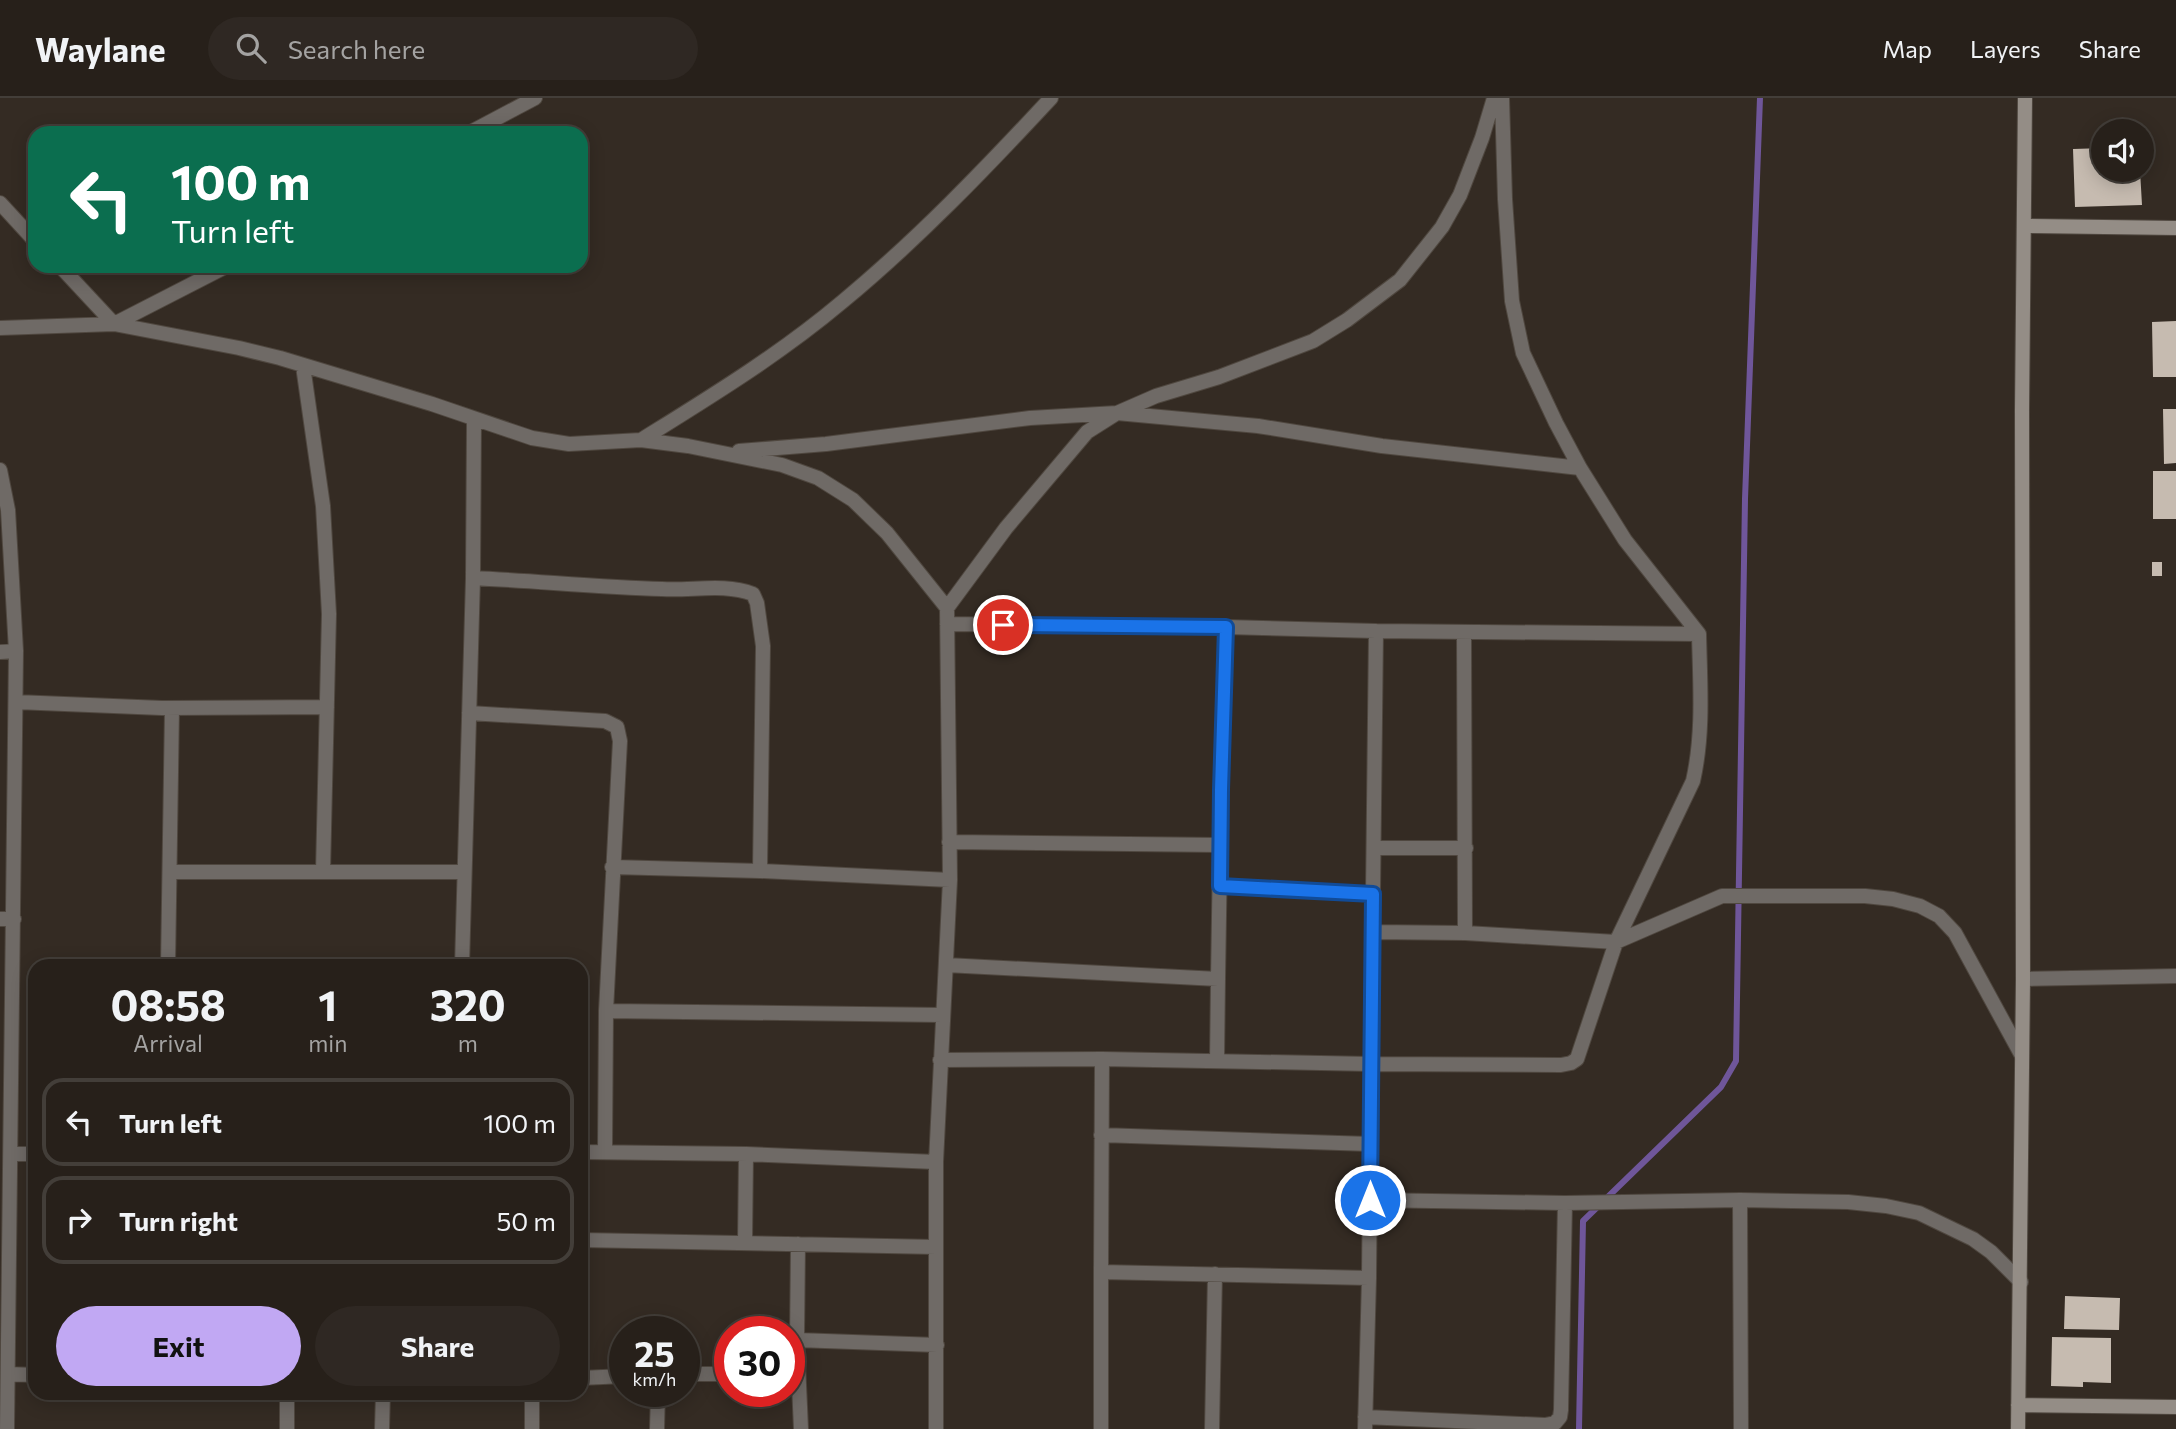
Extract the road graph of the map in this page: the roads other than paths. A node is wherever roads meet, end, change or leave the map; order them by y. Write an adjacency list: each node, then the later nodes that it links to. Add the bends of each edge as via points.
1 (535, 98): 6 (street)
2 (1051, 98): 18 (street, via 972,183 843,302 748,374)
3 (1494, 98): 16 (street, via 1460,195 1442,227 1400,281 1313,341)
4 (1502, 98): 20 (street, via 1512,301 1523,353)
5 (2025, 98): 8 (street)
6 (480, 126)
7 (0, 203): 10 (street)
8 (2025, 226): 9 (street); 56 (street)
9 (2176, 228)
10 (28, 233)
11 (67, 273): 13 (street)
12 (213, 273): 13 (street)
13 (114, 324): 14 (street); 15 (street, via 239,348)
14 (0, 328)
15 (303, 366): 17 (street); 32 (street, via 323,517 329,614)
16 (1117, 413): 19 (street, via 1030,418); 20 (street, via 1258,426 1382,446); 23 (street, via 1087,432 1006,528)
17 (474, 419): 18 (street, via 532,438 569,444); 22 (street)
18 (640, 440): 19 (street)
19 (720, 453): 23 (street, via 782,465 818,478 853,500 887,533)
20 (1580, 468): 28 (street, via 1625,540)
21 (0, 470): 29 (street, via 8,510)
22 (473, 578): 34 (street); 40 (street, via 742,589 753,594 763,646)
23 (947, 608): 24 (street)
24 (947, 624): 25 (street); 35 (street)
25 (1226, 627): 26 (street); 36 (street)
26 (1376, 631): 27 (street); 37 (street)
27 (1464, 632): 28 (street); 38 (street)
28 (1699, 634): 50 (street, via 1701,727 1693,781)
29 (16, 650): 30 (street); 31 (street)
30 (0, 652)
31 (16, 702): 33 (street); 47 (street)
32 (327, 707): 33 (street); 42 (street)
33 (172, 708): 41 (street)
34 (469, 713): 39 (street, via 606,721 617,727); 43 (street)
35 (949, 842): 36 (street); 44 (street)
36 (1220, 845): 45 (street)
37 (1374, 848): 38 (street); 46 (street)
38 (1466, 848): 49 (street)
39 (612, 867): 40 (street); 57 (street)
40 (760, 871): 44 (street)
41 (170, 872): 42 (street); 51 (street)
42 (323, 872): 43 (street)
43 (463, 872): 52 (street)
44 (950, 880): 53 (street)
45 (1220, 886): 46 (street); 55 (street)
46 (1373, 894): 48 (street)
47 (7, 919): 68 (street)
48 (1373, 932): 49 (street); 63 (street)
49 (1465, 933): 50 (street)
50 (1616, 942): 59 (street, via 1710,899 1733,894 1865,896 1920,906 1939,916 1955,933); 63 (street, via 1580,1052 1571,1063)
51 (168, 959)
52 (462, 959)
53 (947, 965): 55 (street); 58 (street)
54 (2176, 976): 56 (street)
55 (1218, 979): 62 (street)
56 (2023, 979): 59 (street)
57 (606, 1011): 58 (street); 67 (street)
58 (943, 1015): 61 (street)
59 (2022, 1056): 83 (street)
60 (1102, 1059): 61 (street); 62 (street); 64 (street)
61 (940, 1060): 71 (street)
62 (1217, 1061): 63 (street)
63 (1371, 1064): 65 (street)
64 (1101, 1135): 65 (street); 79 (street)
65 (1370, 1144): 72 (street)
66 (588, 1152): 67 (street)
67 (605, 1152): 70 (street)
68 (12, 1154): 69 (street); 80 (street)
69 (28, 1154)
70 (746, 1154): 71 (street); 76 (street)
71 (936, 1162): 78 (street)
72 (1370, 1200): 74 (street); 82 (street)
73 (1740, 1200): 74 (street); 83 (street, via 1848,1202 1919,1213 1973,1239); 108 (street)
74 (1565, 1203): 98 (street, via 1561,1410 1555,1423)
75 (588, 1240): 76 (street)
76 (746, 1243): 77 (street)
77 (798, 1244): 78 (street); 84 (street)
78 (936, 1247): 86 (street)
79 (1101, 1272): 81 (street); 106 (street)
80 (5, 1274): 87 (street)
81 (1215, 1274): 82 (street); 107 (street)
82 (1369, 1278): 98 (street)
83 (2021, 1282): 94 (street)
84 (797, 1316)
85 (805, 1340): 86 (street)
86 (937, 1345): 105 (street)
87 (8, 1374): 88 (street); 99 (street)
88 (28, 1375)
89 (609, 1377): 90 (street)
90 (588, 1378)
91 (287, 1400): 100 (street)
92 (383, 1400): 101 (street)
93 (532, 1400): 102 (street)
94 (2018, 1405): 97 (street); 109 (street)
95 (658, 1407): 103 (street)
96 (798, 1407): 104 (street)
97 (2176, 1407)
98 (1366, 1423)
99 (7, 1429)
100 (287, 1429)
101 (382, 1429)
102 (532, 1429)
103 (657, 1429)
104 (801, 1429)
105 (936, 1429)
106 (1101, 1429)
107 (1212, 1429)
108 (1741, 1429)
109 (2018, 1429)

